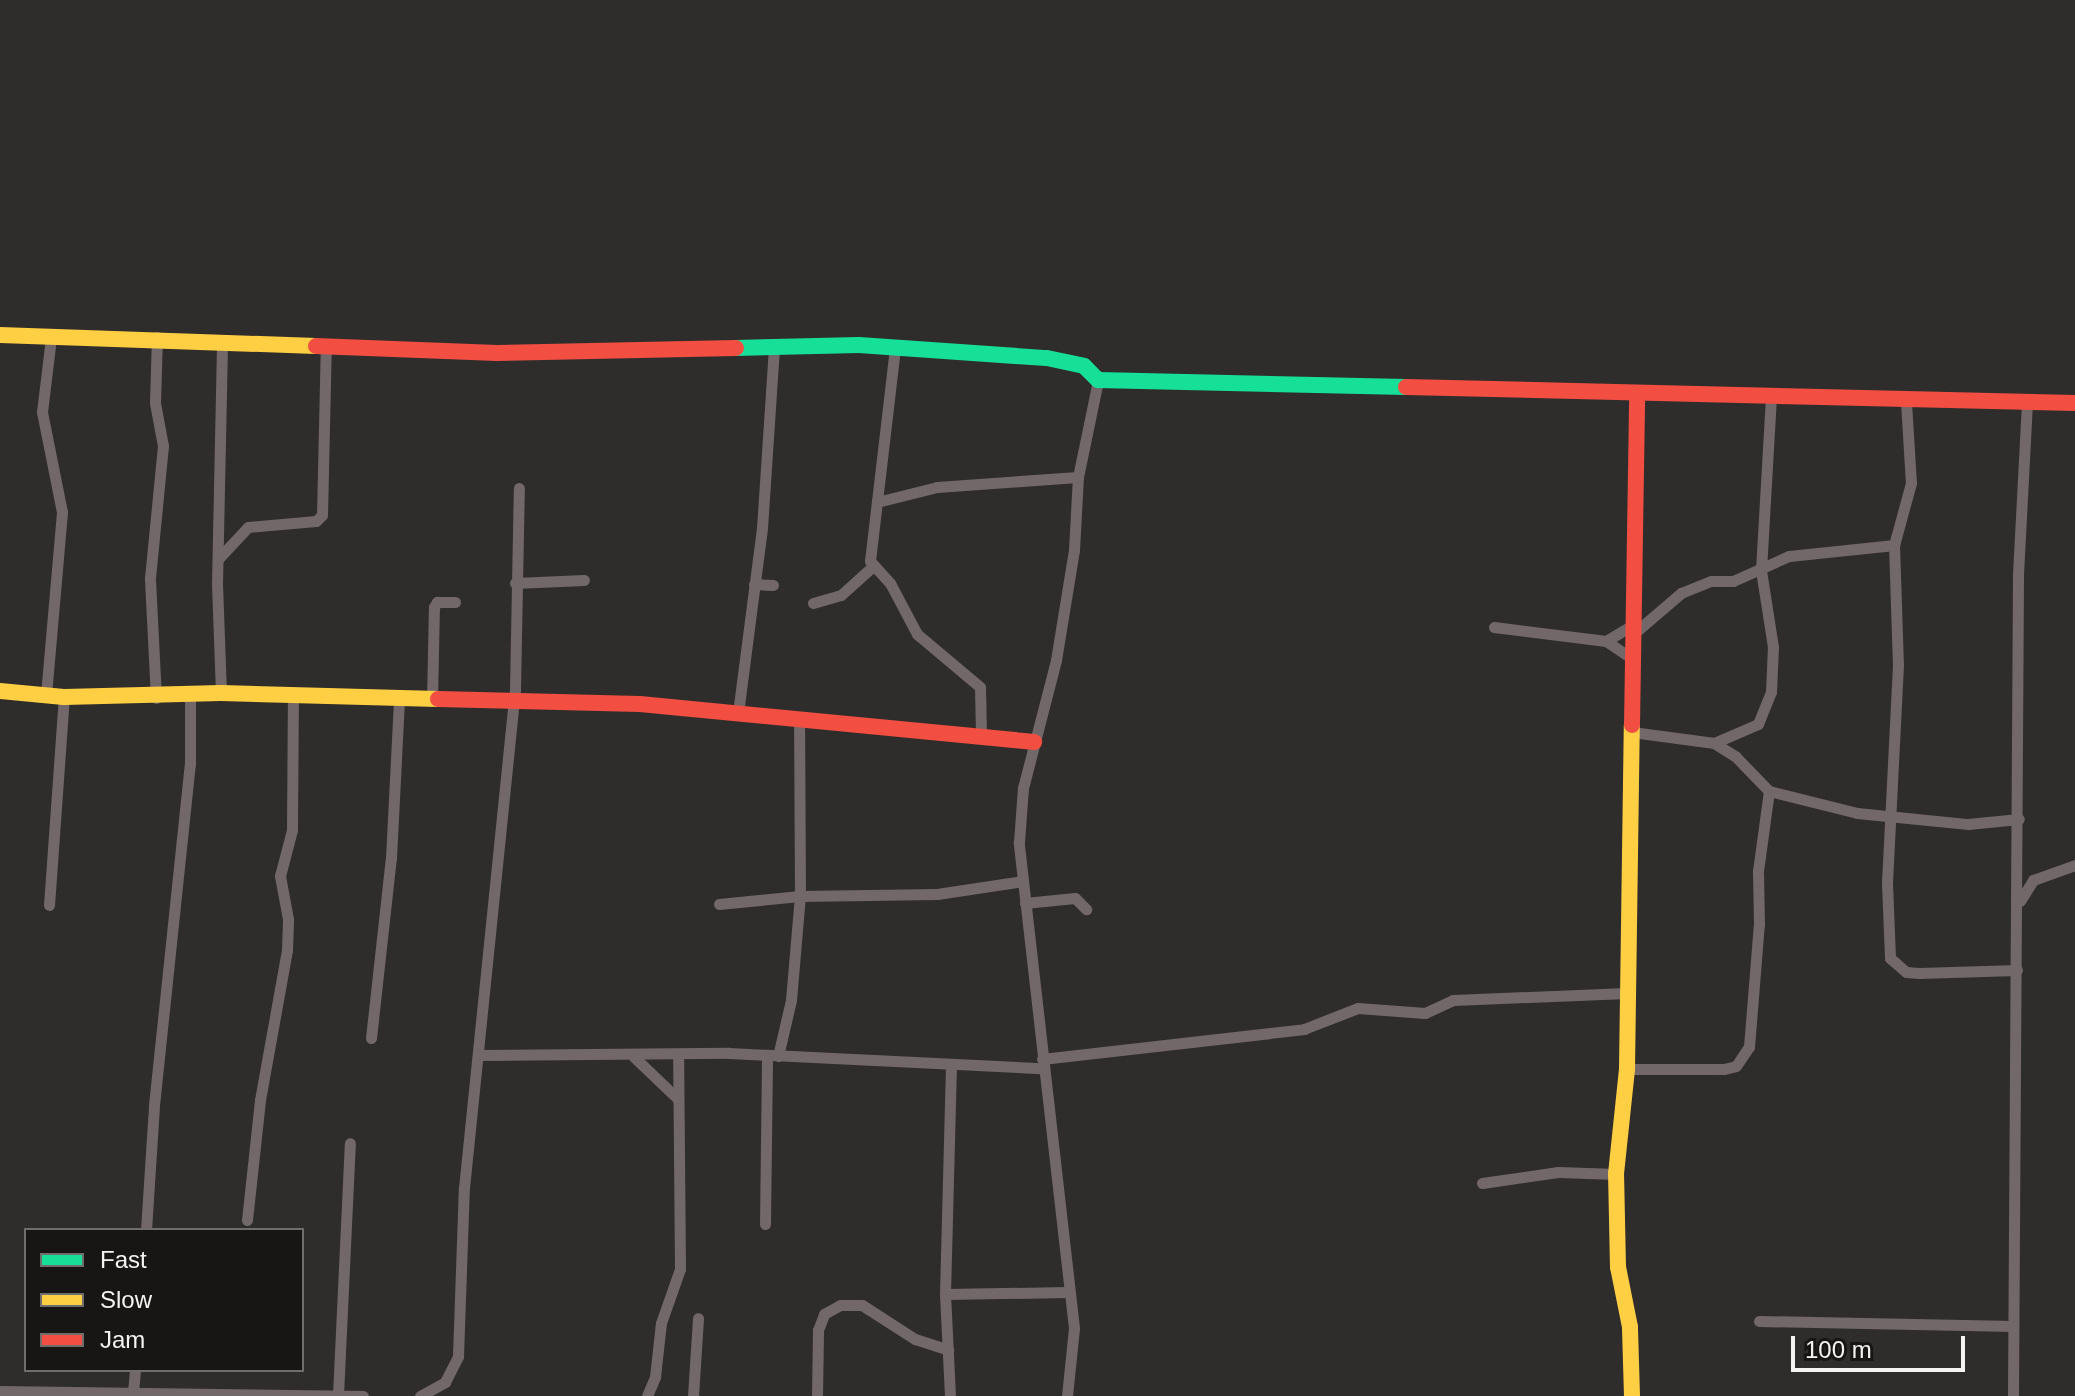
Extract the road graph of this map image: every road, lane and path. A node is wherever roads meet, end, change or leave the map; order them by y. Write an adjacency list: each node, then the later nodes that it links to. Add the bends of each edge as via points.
1 (0, 335): 3 (street)
2 (157, 337): 3 (street); 4 (street); 37 (street, via 155,403 163,446 150,578)
3 (51, 338): 33 (street, via 42,412 62,512)
4 (222, 342): 5 (street); 18 (street)
5 (326, 344): 6 (street, via 497,353); 18 (street, via 322,515 316,521 248,527)
6 (774, 348): 7 (street); 23 (street)
7 (895, 348): 8 (street, via 1047,358 1084,366); 16 (street)
8 (1098, 380): 9 (street); 14 (street)
9 (1637, 393): 10 (street); 28 (street)
10 (1771, 398): 12 (street); 20 (street)
11 (2027, 401): 12 (street); 13 (street); 49 (street, via 2018,574)
12 (1906, 402): 17 (street, via 1911,483)
13 (2075, 403)
14 (1078, 477): 16 (street, via 937,487); 45 (street, via 1074,550 1056,660)
15 (519, 488): 22 (street)
16 (877, 502): 19 (street)
17 (1894, 545): 20 (street, via 1789,556); 48 (street, via 1899,650)
18 (219, 558): 32 (street)
19 (872, 567): 26 (street, via 847,592); 44 (street, via 890,583 917,634 980,687)
20 (1761, 570): 28 (street, via 1681,593); 46 (street, via 1773,647 1766,712 1758,724)
21 (584, 580): 22 (street)
22 (515, 583): 40 (street)
23 (754, 584): 24 (street); 41 (street)
24 (773, 585)
25 (455, 602): 39 (street, via 437,602 434,607)
26 (813, 603)
27 (1494, 627): 29 (street)
28 (1633, 629): 29 (street); 30 (street)
29 (1606, 641): 30 (street)
30 (1630, 657): 43 (street)
31 (0, 691): 33 (street)
32 (221, 693): 34 (street); 35 (street)
33 (46, 695): 36 (street)
34 (190, 696): 37 (street); 74 (street, via 190,764)
35 (293, 696): 38 (street); 72 (street, via 292,830 280,876 287,950 260,1100)
36 (64, 697): 37 (street); 55 (street)
37 (156, 698)
38 (399, 698): 39 (street); 60 (street, via 391,858)
39 (432, 700): 40 (street)
40 (513, 701): 41 (street); 61 (street, via 488,978 477,1043)
41 (738, 713): 42 (street)
42 (799, 722): 44 (street); 52 (street)
43 (1632, 732): 46 (street); 59 (street)
44 (981, 736): 45 (street)
45 (1034, 742): 51 (street, via 1020,827)
46 (1714, 743): 47 (street)
47 (1769, 791): 48 (street); 67 (street, via 1758,871 1749,1047 1736,1066 1724,1069)
48 (1890, 818): 49 (street, via 1968,824); 58 (street, via 1888,944 1895,965 1919,973)
49 (2019, 819): 56 (street)
50 (2075, 865): 56 (street, via 2033,880)
51 (1023, 881): 52 (street, via 937,894); 53 (street)
52 (800, 896): 54 (street); 62 (street, via 791,1000)
53 (1025, 903): 57 (street, via 1075,898); 65 (street)
54 (719, 904)
55 (49, 905)
56 (2017, 905): 58 (street)
57 (1086, 909)
58 (2017, 970): 79 (street)
59 (1627, 993): 65 (street, via 1453,1000 1425,1013 1358,1008 1304,1029); 67 (street)
60 (371, 1038)
61 (480, 1055): 63 (street); 89 (street, via 464,1188 458,1356 445,1382)
62 (773, 1055): 64 (street); 66 (street, via 868,1056); 73 (street)
63 (633, 1056): 64 (street); 68 (street)
64 (678, 1056): 68 (street)
65 (1042, 1064): 66 (street); 75 (street)
66 (951, 1066): 76 (street)
67 (1627, 1069): 70 (street)
68 (678, 1099): 90 (street, via 678,1285 661,1323 655,1377)
69 (350, 1143): 87 (street)
70 (1616, 1174): 71 (street, via 1558,1172); 95 (street, via 1618,1267 1630,1327)
71 (1482, 1183)
72 (247, 1220)
73 (765, 1224)
74 (146, 1228)
75 (1068, 1292): 76 (street); 94 (street, via 1074,1328)
76 (945, 1294): 80 (street)
77 (698, 1318): 91 (street)
78 (1759, 1321): 79 (street)
79 (2013, 1326): 96 (street)
80 (948, 1350): 92 (street, via 915,1339 862,1305 840,1305 824,1314 818,1330); 93 (street)
81 (135, 1372): 83 (street)
82 (0, 1391): 84 (street)
83 (133, 1393): 84 (street); 85 (street)
84 (60, 1394)
85 (176, 1394): 86 (street)
86 (271, 1394): 87 (street)
87 (338, 1395): 88 (street)
88 (363, 1396)
89 (420, 1396)
90 (647, 1396)
91 (693, 1396)
92 (817, 1396)
93 (950, 1396)
94 (1067, 1396)
95 (1632, 1396)
96 (2013, 1396)

